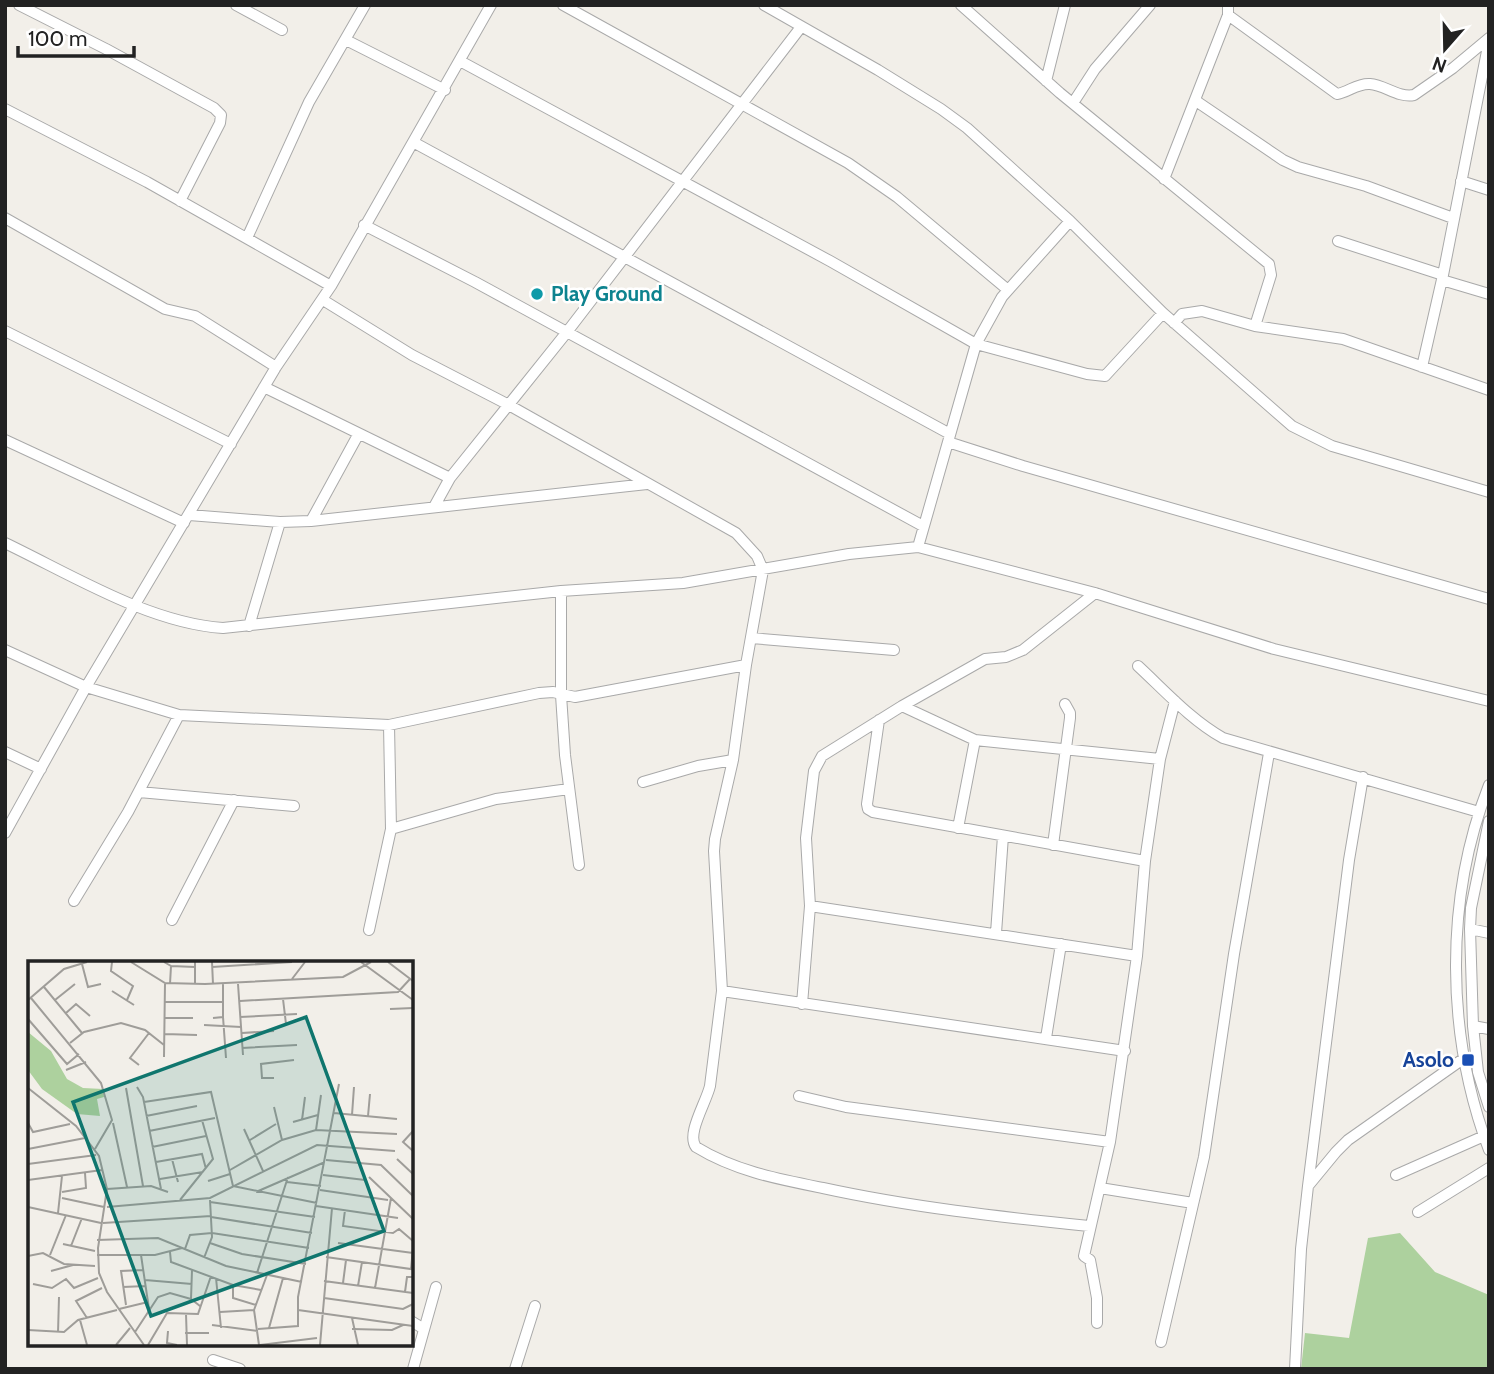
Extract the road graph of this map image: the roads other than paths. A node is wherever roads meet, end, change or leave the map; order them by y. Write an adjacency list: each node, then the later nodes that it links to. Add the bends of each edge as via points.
1 (19, 5): 28 (street, via 221,115)
2 (236, 5): 12 (street)
3 (365, 5): 14 (street)
4 (491, 5): 15 (street)
5 (563, 5): 21 (street)
6 (764, 5): 11 (street)
7 (1065, 5): 16 (street)
8 (1150, 5): 20 (street, via 1095,69)
9 (963, 6): 16 (street)
10 (1228, 10): 13 (street, via 1337,94 1369,83 1414,95); 19 (street)
11 (801, 27): 21 (street); 31 (street, via 950,116)
12 (282, 30)
13 (1489, 39): 17 (street)
14 (346, 40): 18 (street); 33 (street, via 310,102)
15 (460, 61): 18 (street); 25 (street)
16 (1046, 80): 20 (street)
17 (1485, 89): 26 (street)
18 (444, 90): 23 (street)
19 (1196, 101): 24 (street); 30 (street, via 1283,160)
20 (1073, 103): 24 (street)
21 (741, 105): 25 (street); 38 (street, via 875,181)
22 (5, 109): 28 (street)
23 (413, 142): 32 (street); 35 (street)
24 (1164, 179): 43 (street, via 1269,264 1271,275)
25 (683, 181): 35 (street); 46 (street)
26 (1461, 181): 27 (street); 30 (street)
27 (1489, 190)
28 (180, 201): 33 (street)
29 (5, 218): 47 (street, via 165,309 195,316)
30 (1453, 218): 36 (street)
31 (1070, 221): 38 (street); 41 (street)
32 (364, 225): 37 (street); 45 (street)
33 (247, 238): 37 (street)
34 (1338, 241): 36 (street)
35 (624, 257): 45 (street); 53 (street)
36 (1443, 277): 39 (street); 48 (street)
37 (331, 286): 40 (street)
38 (1007, 290): 46 (street)
39 (1489, 294)
40 (323, 300): 47 (street); 51 (street, via 412,355)
41 (1163, 313): 42 (street); 46 (street, via 1105,376)
42 (1174, 323): 43 (street, via 1191,311); 58 (street, via 1292,426 1312,438)
43 (1255, 326): 48 (street, via 1343,340)
44 (5, 331): 55 (street)
45 (567, 332): 51 (street); 63 (street)
46 (976, 344): 53 (street)
47 (276, 367): 49 (street)
48 (1422, 367): 50 (street)
49 (264, 387): 52 (street); 55 (street)
50 (1489, 390)
51 (507, 404): 56 (street); 57 (street)
52 (358, 435): 56 (street); 61 (street)
53 (949, 438): 63 (street); 69 (street, via 1023,466)
54 (5, 440): 60 (street)
55 (231, 444): 60 (street)
56 (450, 478): 59 (street)
57 (647, 484): 59 (street); 66 (street, via 736,533)
58 (1489, 492)
59 (434, 507): 61 (street)
60 (187, 519): 62 (street); 70 (street)
61 (311, 521): 62 (street)
62 (280, 522): 71 (street)
63 (923, 526): 65 (street)
64 (5, 543): 70 (street)
65 (918, 547): 66 (street); 68 (street)
66 (763, 570): 67 (street, via 683,583); 72 (street)
67 (561, 591): 71 (street); 78 (street)
68 (1095, 593): 80 (street, via 1274,649); 82 (street, via 1023,650 985,659)
69 (1489, 600)
70 (135, 606): 71 (street, via 200,627); 77 (street)
71 (249, 626)
72 (751, 638): 74 (street); 75 (street)
73 (5, 650): 77 (street)
74 (894, 650)
75 (746, 665): 78 (street, via 575,697); 90 (street)
76 (1138, 666): 79 (street)
77 (86, 687): 83 (street); 92 (street)
78 (561, 695): 85 (street, via 539,693); 96 (street)
79 (1175, 701): 89 (street, via 1211,732); 91 (street)
80 (1489, 701)
81 (1065, 704): 87 (street, via 1070,713)
82 (902, 706): 84 (street); 86 (street)
83 (179, 715): 85 (street); 97 (street)
84 (879, 720): 102 (street, via 868,809); 110 (street, via 816,765 806,838)
85 (389, 725): 103 (street)
86 (975, 740): 87 (street); 102 (street)
87 (1066, 749): 91 (street); 106 (street)
88 (5, 752): 92 (street)
89 (1269, 753): 93 (street); 134 (street)
90 (733, 760): 94 (street); 118 (street, via 714,851)
91 (1160, 760): 107 (street)
92 (41, 769): 104 (street)
93 (1363, 777): 100 (street); 132 (street)
94 (643, 782)
95 (1489, 785): 100 (street)
96 (569, 789): 103 (street, via 496,799); 108 (street)
97 (139, 792): 98 (street); 109 (street)
98 (234, 800): 99 (street); 111 (street)
99 (294, 806)
100 (1479, 812): 124 (street, via 1457,929)
101 (1489, 821): 112 (street)
102 (958, 828): 105 (street)
103 (391, 829): 113 (street)
104 (5, 832)
105 (1003, 836): 106 (street); 114 (street)
106 (1054, 845): 107 (street)
107 (1145, 861): 117 (street)
108 (579, 865)
109 (74, 901)
110 (810, 906): 114 (street); 119 (street)
111 (172, 920)
112 (1470, 929): 115 (street); 120 (street)
113 (369, 930)
114 (996, 933): 116 (street)
115 (1489, 933)
116 (1060, 944): 117 (street); 122 (street)
117 (1138, 956): 123 (street)
118 (722, 991): 119 (street); 136 (street, via 707,1101 692,1135 696,1147 756,1174 868,1198)
119 (802, 1004): 122 (street)
120 (1473, 1026): 121 (street); 126 (street, via 1478,1072)
121 (1489, 1029)
122 (1046, 1038): 123 (street)
123 (1125, 1051): 128 (street)
124 (1463, 1059): 127 (street); 132 (street, via 1348,1140)
125 (799, 1096): 128 (street, via 846,1107)
126 (1489, 1107)
127 (1484, 1136): 129 (street); 131 (street)
128 (1110, 1142): 133 (street)
129 (1489, 1150)
130 (1489, 1168): 135 (street)
131 (1396, 1175)
132 (1308, 1186): 144 (street)
133 (1100, 1188): 134 (street); 136 (street)
134 (1193, 1203): 142 (street)
135 (1418, 1212)
136 (1089, 1226): 140 (street, via 1084,1256 1090,1260)
137 (436, 1287): 141 (street)
138 (535, 1306): 147 (street)
139 (413, 1322): 141 (street)
140 (1097, 1323)
141 (424, 1328): 146 (street)
142 (1161, 1342)
143 (212, 1360): 145 (street)
144 (1295, 1367)
145 (240, 1369)
146 (413, 1369)
147 (515, 1369)

